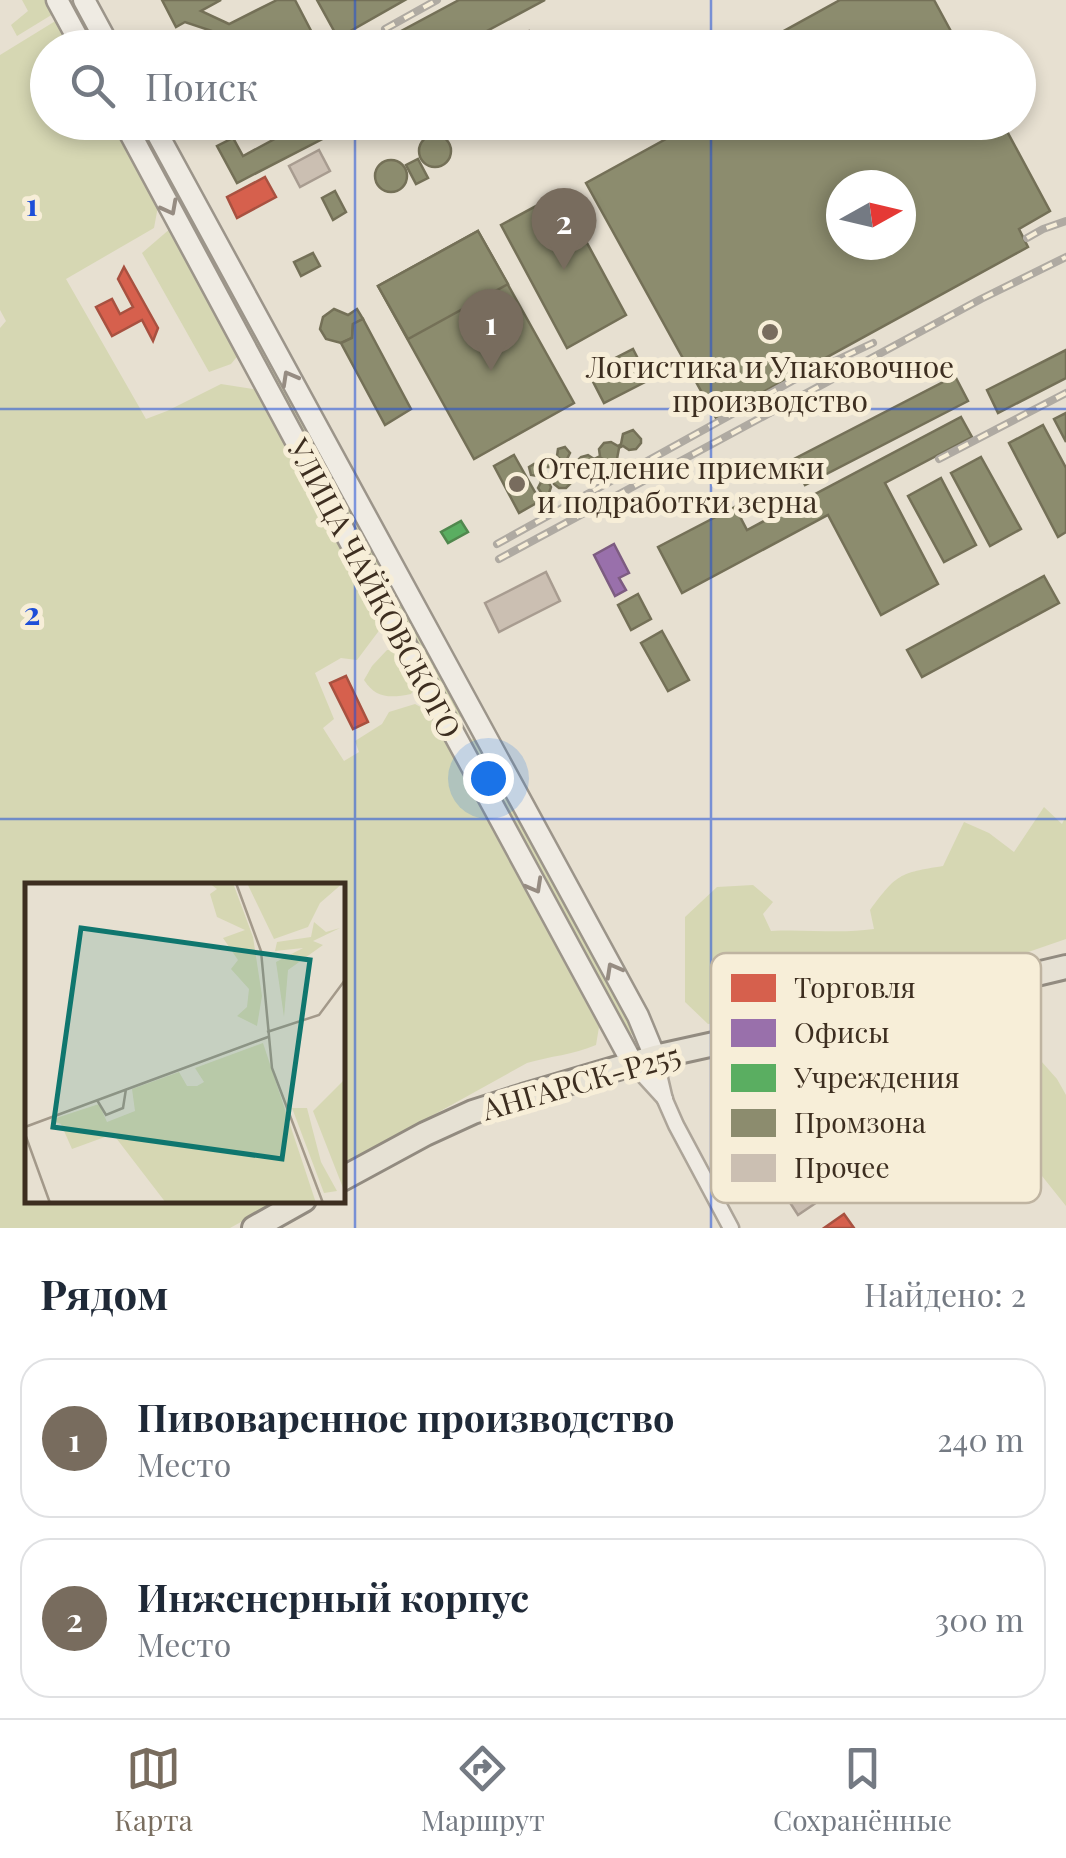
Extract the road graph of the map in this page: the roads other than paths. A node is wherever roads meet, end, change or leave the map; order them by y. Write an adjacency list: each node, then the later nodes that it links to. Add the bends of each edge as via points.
1 (57, 0): 3 (main road)
2 (84, 0): 4 (main road)
3 (73, 30)
4 (100, 30)
5 (134, 140): 10 (main road, УЛИЦА ЧАЙКОВСКОГО, one-way to 10, via 488,800)
6 (162, 140): 10 (main road, УЛИЦА ЧАЙКОВСКОГО, one-way to 6, via 638,1016)
7 (1066, 967): 8 (main road, АНГАРСК-Р255)
8 (1041, 973)
9 (711, 1045): 10 (main road, АНГАРСК-Р255)
10 (644, 1061): 11 (street, УЛИЦА ЧАЙКОВСКОГО); 11 (street, УЛИЦА ЧАЙКОВСКОГО); 12 (main road, АНГАРСК-Р255, via 473,1112)
11 (665, 1100): 13 (street, УЛИЦА ЧАЙКОВСКОГО)
12 (345, 1177)
13 (711, 1191)
14 (299, 1203): 16 (main road)
15 (718, 1203): 17 (street, УЛИЦА ЧАЙКОВСКОГО)
16 (254, 1228)
17 (731, 1228)

